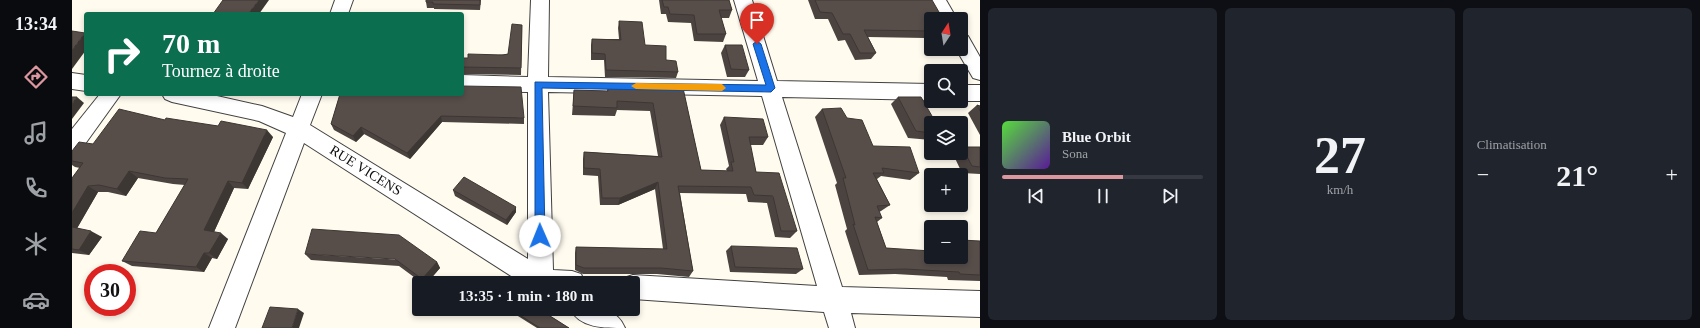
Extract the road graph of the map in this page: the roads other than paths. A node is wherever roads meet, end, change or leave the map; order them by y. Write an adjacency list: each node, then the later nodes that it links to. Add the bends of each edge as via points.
1 (344, 0): 5 (street)
2 (540, 0): 12 (street)
3 (743, 0): 13 (street)
4 (937, 0): 6 (street)
5 (340, 12)
6 (944, 12)
7 (968, 53): 8 (street)
8 (980, 73)
9 (72, 81): 10 (street)
10 (84, 83)
11 (464, 83): 12 (street)
12 (538, 84): 13 (street); 23 (street)
13 (771, 88): 14 (street); 25 (street)
14 (924, 92)
15 (968, 93): 16 (street)
16 (980, 93)
17 (109, 96): 21 (street)
18 (182, 96): 20 (street, RUE VICENS, via 262,114)
19 (311, 96): 20 (street)
20 (299, 129): 22 (street, RUE VICENS); 28 (street)
21 (72, 145)
22 (532, 276)
23 (542, 276)
24 (640, 287): 25 (street)
25 (834, 300): 26 (street); 30 (street)
26 (980, 304)
27 (594, 316): 29 (street)
28 (222, 328)
29 (612, 328)
30 (842, 328)

